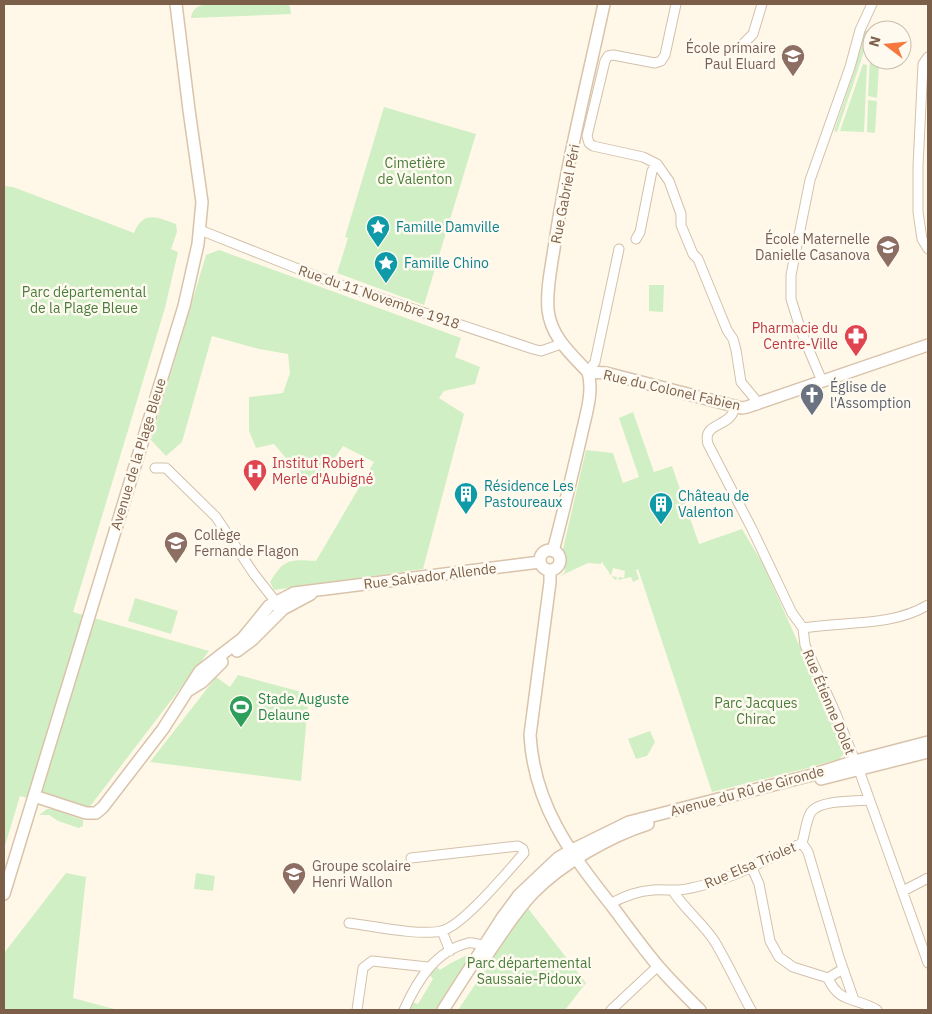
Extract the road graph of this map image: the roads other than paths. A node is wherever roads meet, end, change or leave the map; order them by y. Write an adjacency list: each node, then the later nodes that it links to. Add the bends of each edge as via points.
1 (176, 4): 10 (street, Avenue de la Plage Bleue, via 202,202)
2 (604, 4): 8 (street, Rue Gabriel Péri)
3 (676, 4): 8 (street, via 661,61 655,63 608,56)
4 (762, 4): 6 (street, via 753,34)
5 (872, 4): 17 (street, via 860,30 848,75 810,180 790,285 801,330)
6 (744, 43)
7 (928, 57): 13 (street, via 923,64 918,212 922,239)
8 (590, 98): 9 (street, via 587,136 593,146); 14 (street, Rue Gabriel Péri, via 560,212 548,292 548,311)
9 (657, 164): 11 (street, via 652,171); 18 (street, via 669,181 690,247 733,339 742,382)
10 (200, 230): 14 (street, Rue du 11 Novembre 1918, via 326,280 533,349 541,351); 30 (street, Avenue de la Plage Bleue, via 184,306)
11 (636, 239)
12 (619, 249): 16 (street, via 595,362)
13 (928, 249)
14 (561, 344): 16 (street, Rue Gabriel Péri)
15 (928, 345): 17 (street, Rue du Colonel Fabien)
16 (588, 372): 19 (street, Rue du Colonel Fabien, via 624,377); 21 (street, Rue du Colonel Fabien, via 591,382 589,399)
17 (822, 381): 18 (street, Rue du Colonel Fabien)
18 (757, 405): 19 (street, Rue du Colonel Fabien)
19 (736, 406): 26 (street, Rue Étienne Dolet, via 728,419 706,438 792,613)
20 (155, 468): 25 (street, via 166,468 216,517)
21 (553, 551): 22 (street, via 544,553); 23 (street, via 559,562)
22 (540, 562): 23 (street, via 543,568); 25 (street, Rue Salvador Allende, via 294,593)
23 (550, 570): 33 (street, via 530,743 533,766 545,802)
24 (928, 605): 26 (street, via 896,618)
25 (279, 606): 30 (street, Rue Salvador Allende, via 260,615 243,638 200,671 163,730 103,808 86,813)
26 (803, 628): 29 (street, Rue Étienne Dolet, via 805,644)
27 (928, 742): 29 (street, Avenue du Rû de Gironde)
28 (928, 752): 29 (street, Avenue du Rû de Gironde)
29 (857, 766): 31 (street, Rue Étienne Dolet); 33 (street, Avenue du Rû de Gironde, via 629,822)
30 (34, 796): 39 (street, Avenue de la Plage Bleue)
31 (868, 800): 32 (street, Rue Elsa Triolet, via 817,807 811,813); 38 (street, Rue Étienne Dolet)
32 (802, 843): 35 (street, Rue Elsa Triolet); 48 (street, via 808,852)
33 (573, 856): 40 (street); 43 (street, Avenue du Rû de Gironde, via 534,893)
34 (411, 858): 42 (street, via 518,846 523,849 524,853 460,922)
35 (751, 866): 37 (street, Rue Elsa Triolet, via 710,883); 49 (street, via 759,884 770,941 779,957 793,967)
36 (928, 878): 38 (street)
37 (673, 891): 40 (street, Rue Elsa Triolet, via 637,892); 57 (street, via 715,942)
38 (902, 892): 45 (street, Rue Étienne Dolet)
39 (4, 894)
40 (610, 904): 46 (street)
41 (349, 923): 42 (street)
42 (442, 931): 44 (street)
43 (485, 950): 44 (street, via 470,943); 53 (street); 54 (street, via 463,992)
44 (450, 951): 47 (street)
45 (928, 963)
46 (658, 966): 55 (street); 56 (street)
47 (428, 967): 51 (street, via 372,961 363,968); 52 (street)
48 (843, 969): 49 (street); 50 (street)
49 (828, 978): 50 (street, via 840,996)
50 (854, 1000): 58 (street)
51 (358, 1010)
52 (404, 1010)
53 (443, 1010)
54 (449, 1010)
55 (611, 1010)
56 (700, 1010)
57 (751, 1010)
58 (878, 1010)

